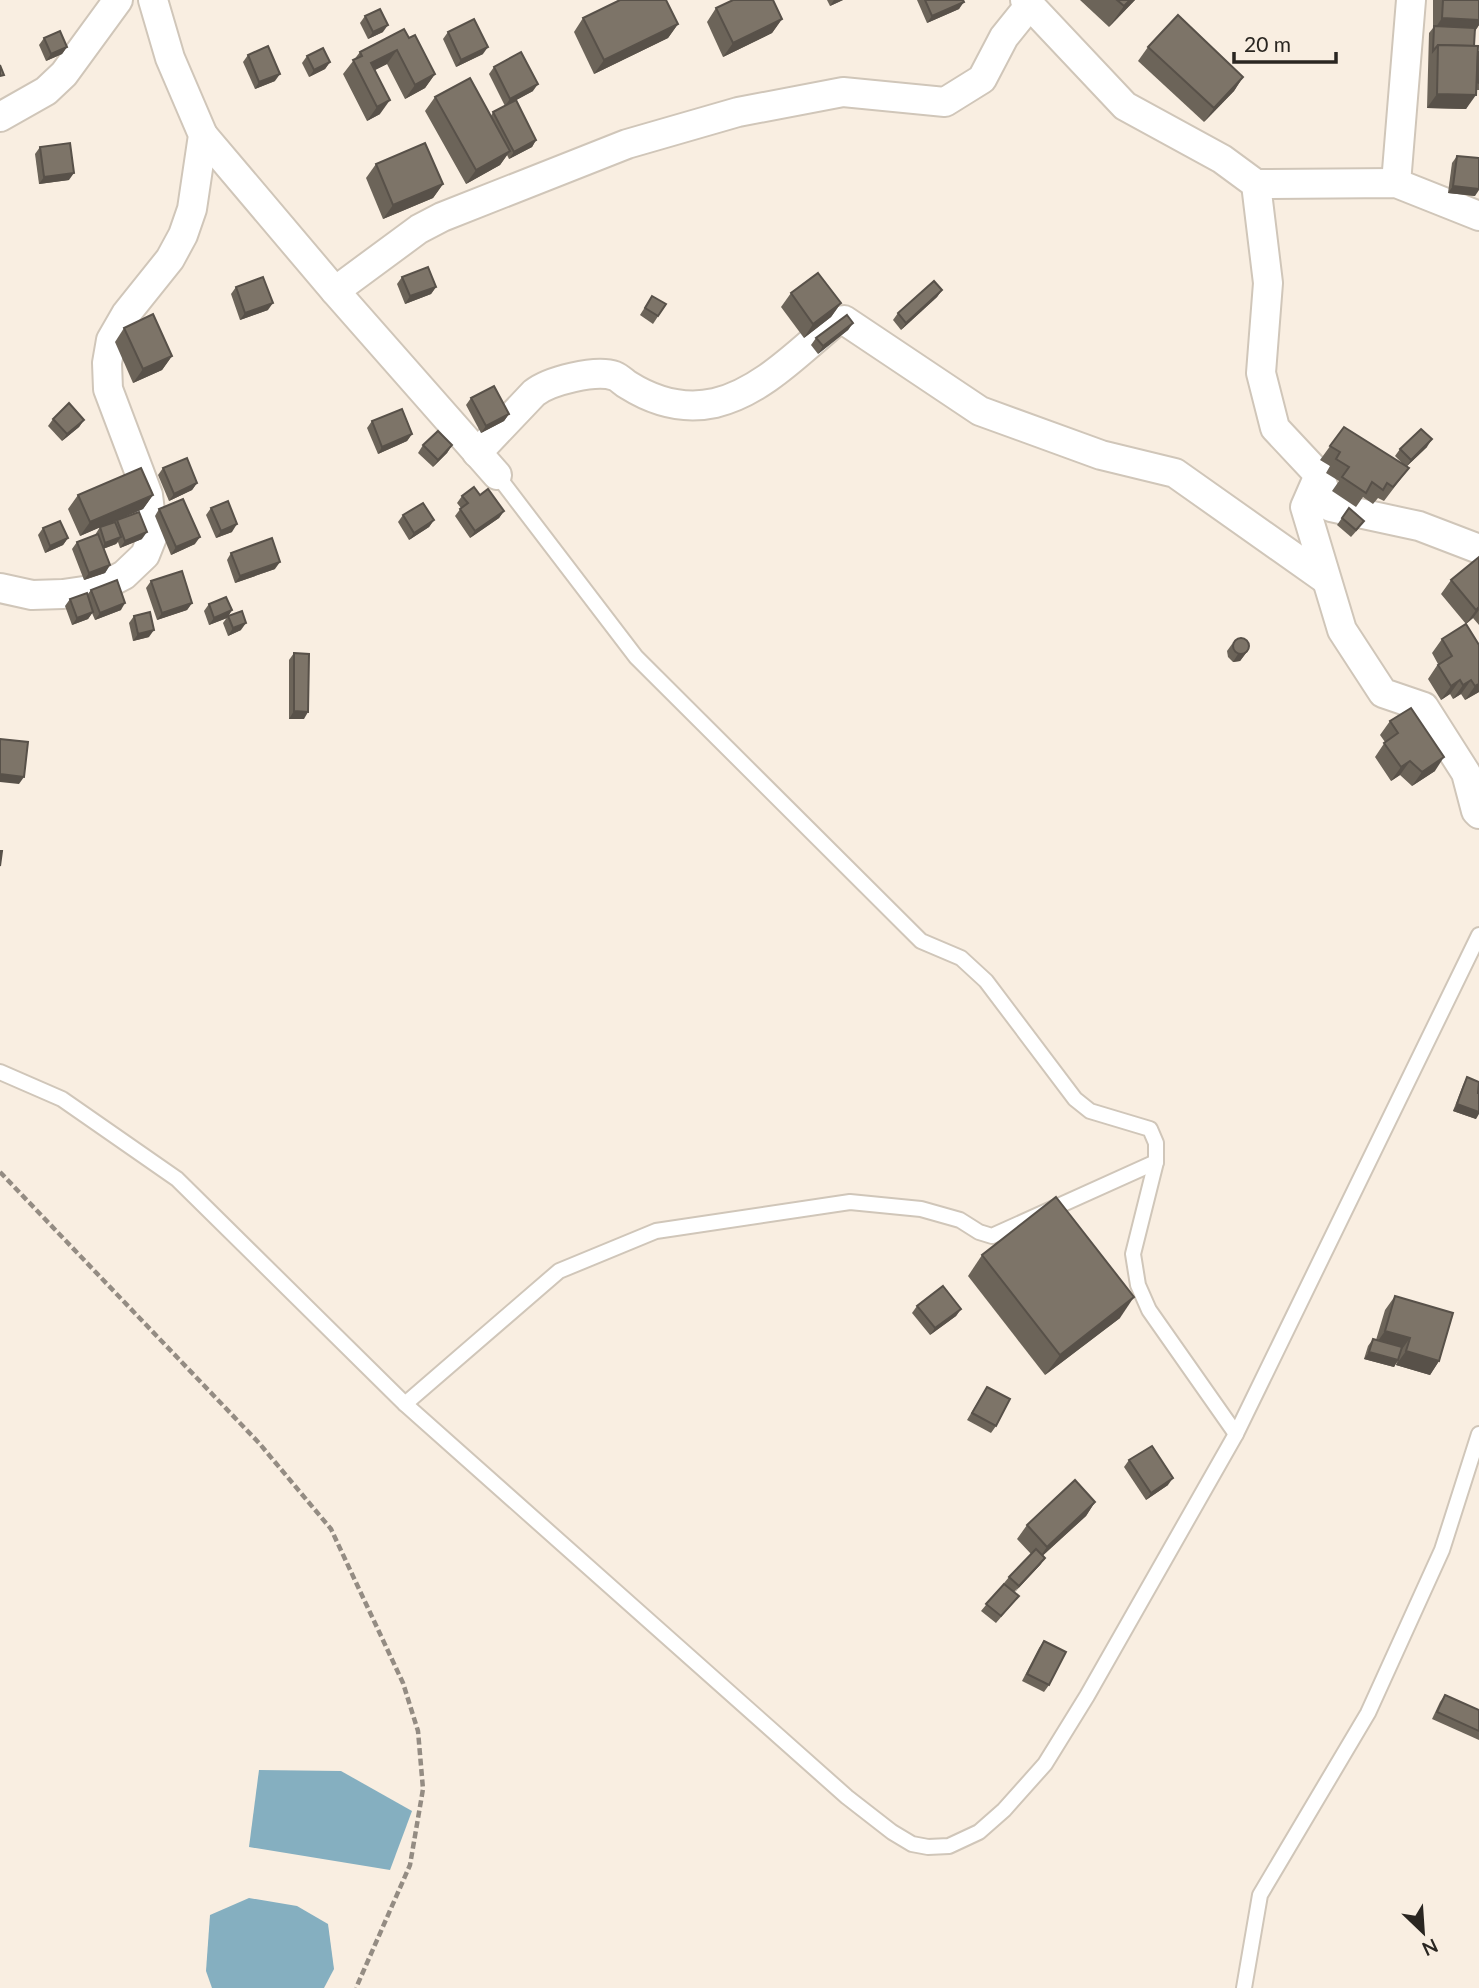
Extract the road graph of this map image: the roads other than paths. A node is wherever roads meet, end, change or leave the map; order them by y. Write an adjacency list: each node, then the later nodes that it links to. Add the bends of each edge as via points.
1 (118, 0): 5 (street, via 64,74 46,91)
2 (153, 0): 6 (street, via 170,58)
3 (1411, 0): 7 (street)
4 (1027, 3): 8 (street, via 1125,106 1222,159); 10 (street, via 982,79 945,102 843,92 738,112 627,144 442,217)
5 (0, 117)
6 (202, 135): 10 (street); 16 (street, via 192,209 183,235 170,259 126,314 111,340 107,363 107,389 148,495 153,535 145,555 124,575 97,589 32,595)
7 (1395, 183): 8 (street); 9 (street)
8 (1256, 184): 13 (street, via 1268,284 1261,373 1275,428)
9 (1479, 216)
10 (335, 291): 11 (street)
11 (477, 453): 12 (street); 15 (street, via 534,393 552,382 615,376 660,402 685,406 715,403 773,374 834,323 844,320 980,411 1101,455 1175,472)
12 (497, 475): 20 (lane, via 636,657 921,941 961,958 986,981 1075,1099 1090,1111 1150,1129)
13 (1319, 475): 14 (street, via 1331,507 1419,526); 15 (street, via 1305,507)
14 (1479, 549)
15 (1325, 579): 17 (street, via 1342,630 1383,693 1424,706 1466,773)
16 (0, 588)
17 (1479, 814)
18 (1479, 934): 22 (lane)
19 (0, 1072): 21 (lane, via 62,1099 177,1179)
20 (1156, 1162): 21 (lane, via 992,1236 960,1220 921,1209 850,1202 656,1231 559,1271); 22 (lane, via 1133,1254 1138,1285 1149,1310)
21 (405, 1404): 22 (lane, via 847,1797 892,1832 928,1847 949,1846 979,1832 1045,1764)
22 (1236, 1434)
23 (1479, 1434): 24 (lane, via 1443,1550 1368,1713 1260,1895)
24 (1244, 1988)

